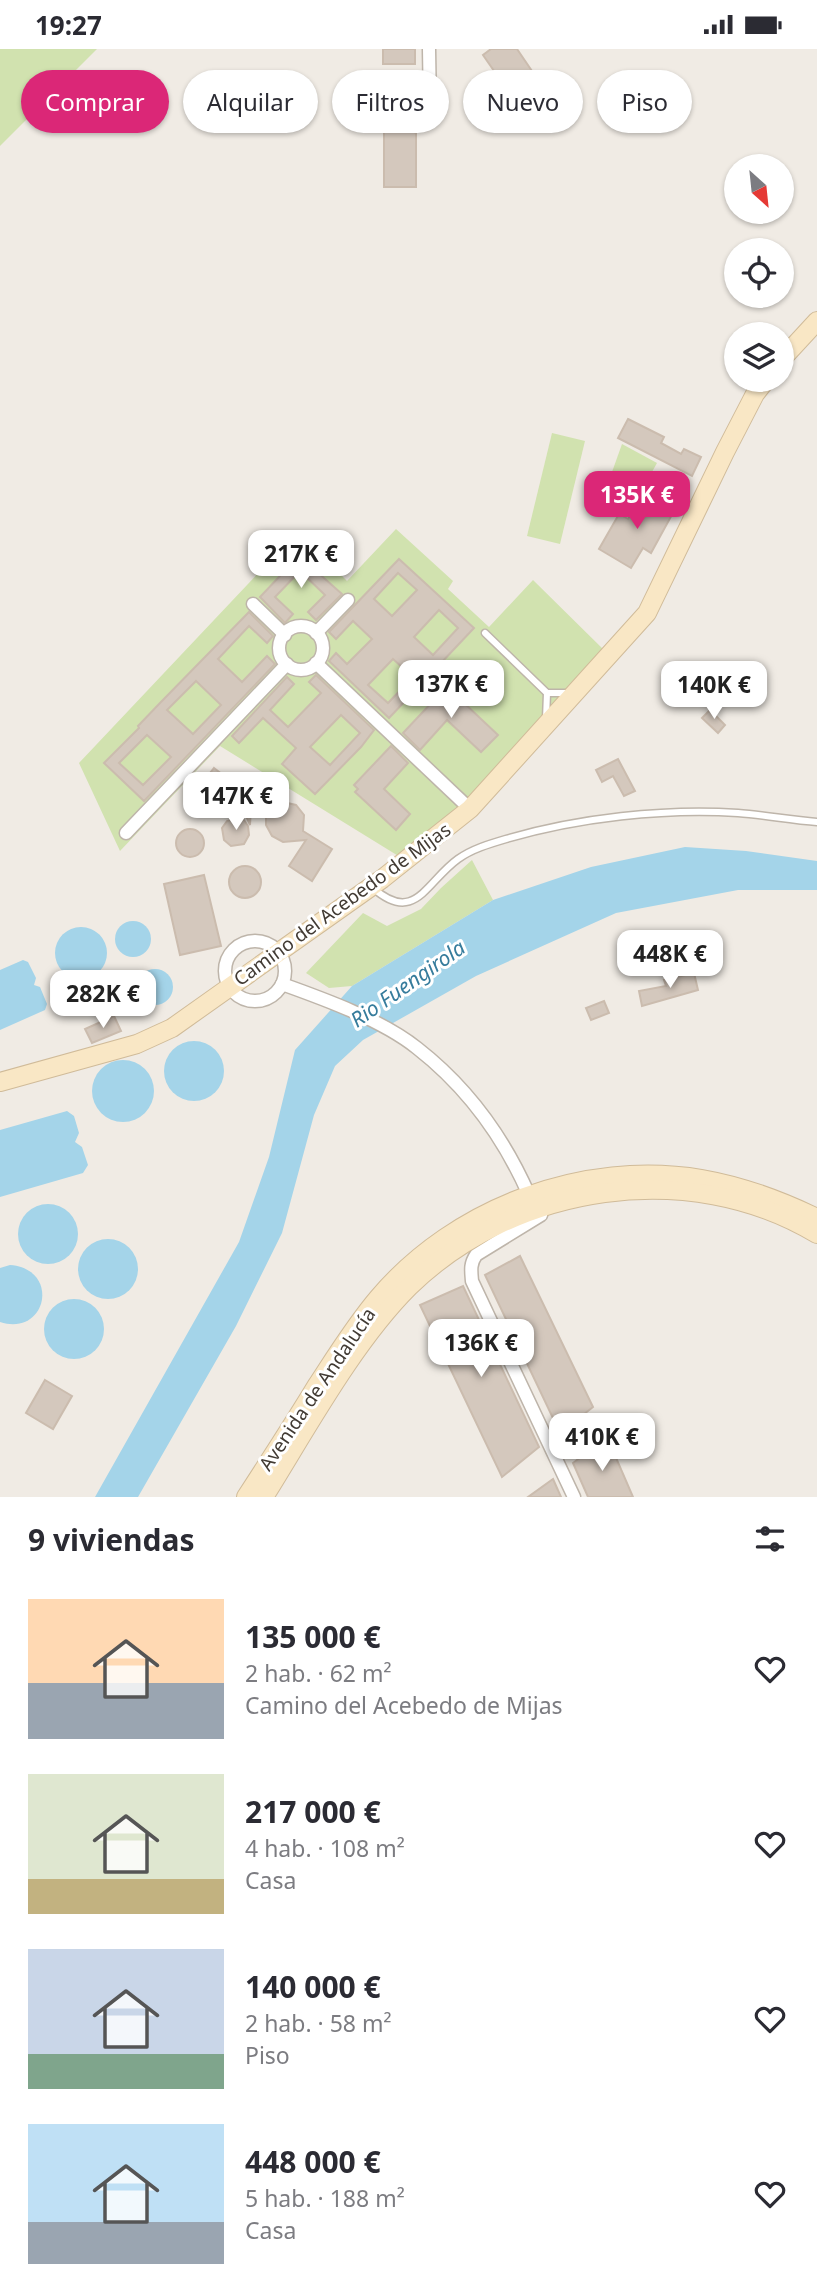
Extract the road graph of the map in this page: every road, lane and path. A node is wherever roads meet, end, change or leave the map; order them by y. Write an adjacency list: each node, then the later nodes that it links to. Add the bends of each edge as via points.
1 (429, 49): 2 (street)
2 (429, 70)
3 (817, 321): 4 (street)
4 (794, 346)
5 (757, 392): 14 (street, Camino del Acebedo de Mijas, via 647,613)
6 (348, 600): 8 (street)
7 (253, 604): 10 (street)
8 (316, 633): 10 (street, via 309,626 291,628); 11 (street, via 322,639 323,656)
9 (485, 633): 13 (lane)
10 (285, 635): 12 (street, via 280,640 281,657)
11 (316, 663): 12 (street, via 310,669 293,669); 16 (street)
12 (287, 664): 18 (street)
13 (547, 692): 14 (lane); 15 (lane)
14 (573, 693): 15 (street, Camino del Acebedo de Mijas)
15 (546, 723): 16 (street, Camino del Acebedo de Mijas)
16 (470, 809): 19 (street, Camino del Acebedo de Mijas)
17 (817, 822): 19 (lane, via 724,813 619,817 474,849 456,860 417,899 400,904)
18 (126, 833)
19 (372, 887): 20 (street, Camino del Acebedo de Mijas)
20 (279, 954): 21 (street, via 285,974); 22 (street, Camino del Acebedo de Mijas); 22 (street, via 259,941 240,945 226,963)
21 (282, 984): 22 (street, via 264,1000 255,1001 240,997); 24 (street, via 389,1030 416,1047 495,1131)
22 (230, 987): 23 (street, Camino del Acebedo de Mijas, via 147,1041)
23 (0, 1082)
24 (529, 1195): 26 (street, Avenida de Andalucía, via 590,1180 669,1175 757,1192); 28 (street, Avenida de Andalucía, via 448,1236 398,1276 356,1326)
25 (564, 1202): 27 (street, Avenida de Andalucía, via 639,1189 702,1193 754,1206); 29 (street, Avenida de Andalucía, via 504,1221 457,1248 409,1287 369,1334); 30 (street, via 476,1255 470,1268 472,1281)
26 (817, 1217)
27 (817, 1234)
28 (246, 1497)
29 (264, 1497)
30 (575, 1497)

